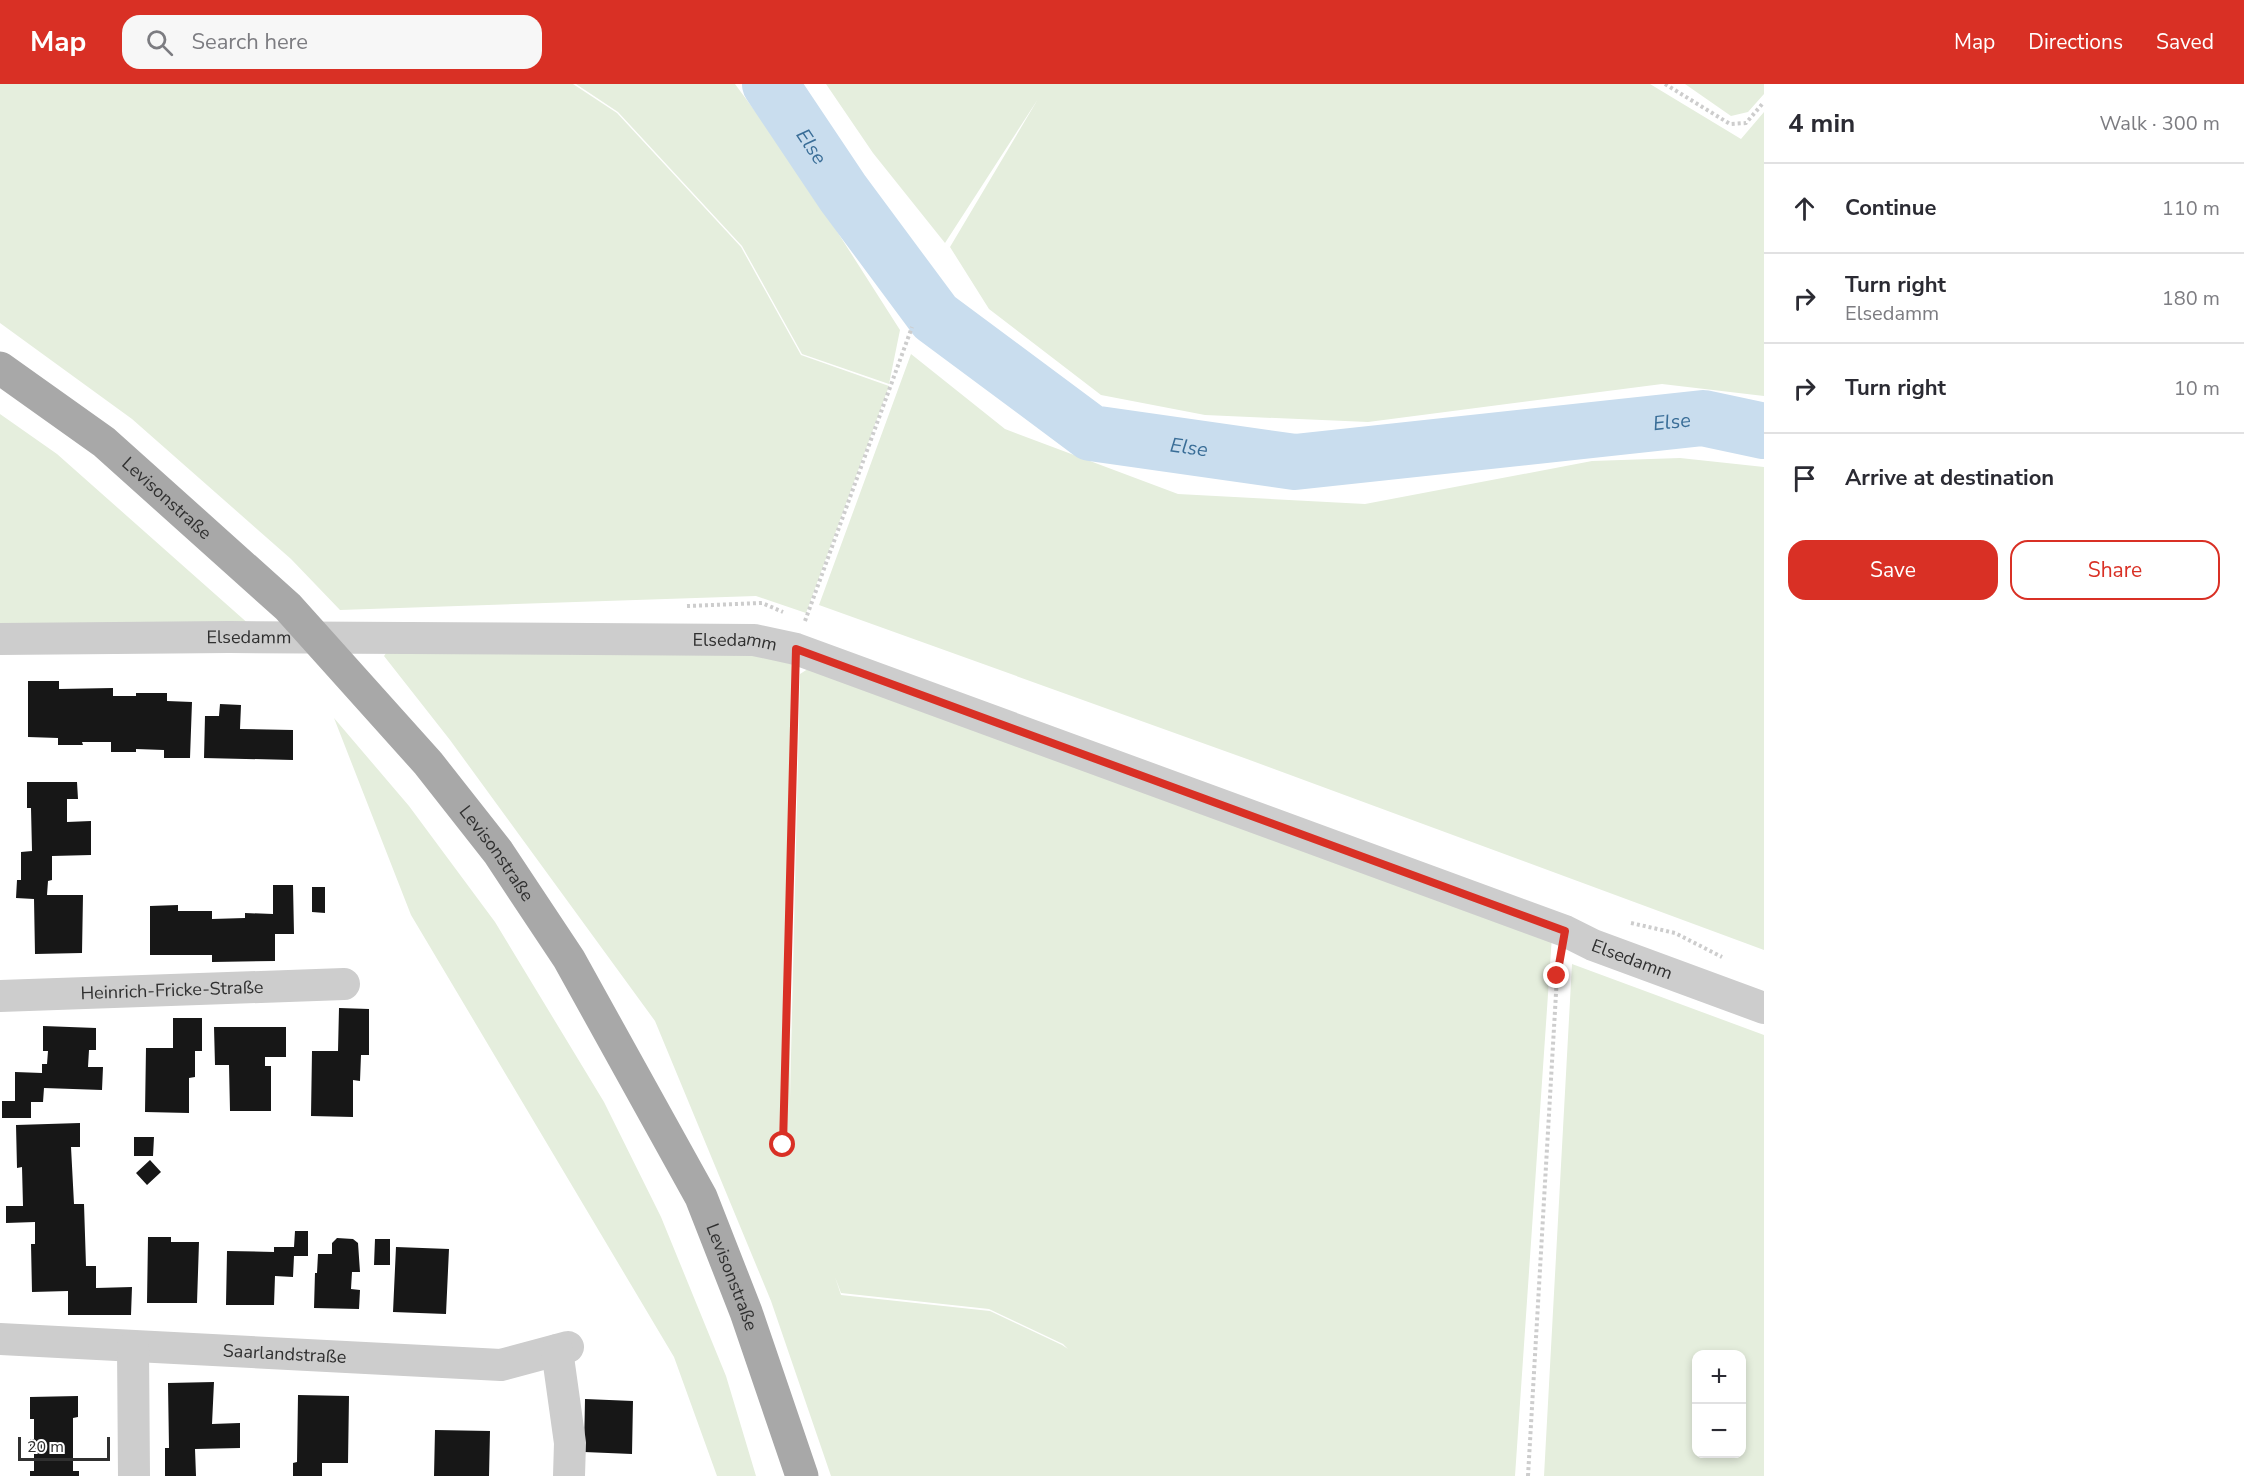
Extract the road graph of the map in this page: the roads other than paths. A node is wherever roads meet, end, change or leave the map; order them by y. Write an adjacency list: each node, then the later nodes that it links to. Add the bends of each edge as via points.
1 (0, 368): 10 (main road, Levisonstraße, via 104,442 288,607 428,764 498,852 569,959 702,1197 747,1312)
2 (0, 639): 5 (street, Elsedamm, via 754,640 801,636)
3 (344, 984): 4 (street, Heinrich-Fricke-Straße)
4 (0, 996)
5 (1764, 1008)
6 (0, 1339): 7 (street, Saarlandstraße)
7 (133, 1347): 8 (street); 9 (street, Saarlandstraße, via 501,1365 563,1349)
8 (134, 1476)
9 (570, 1476)
10 (802, 1476)

